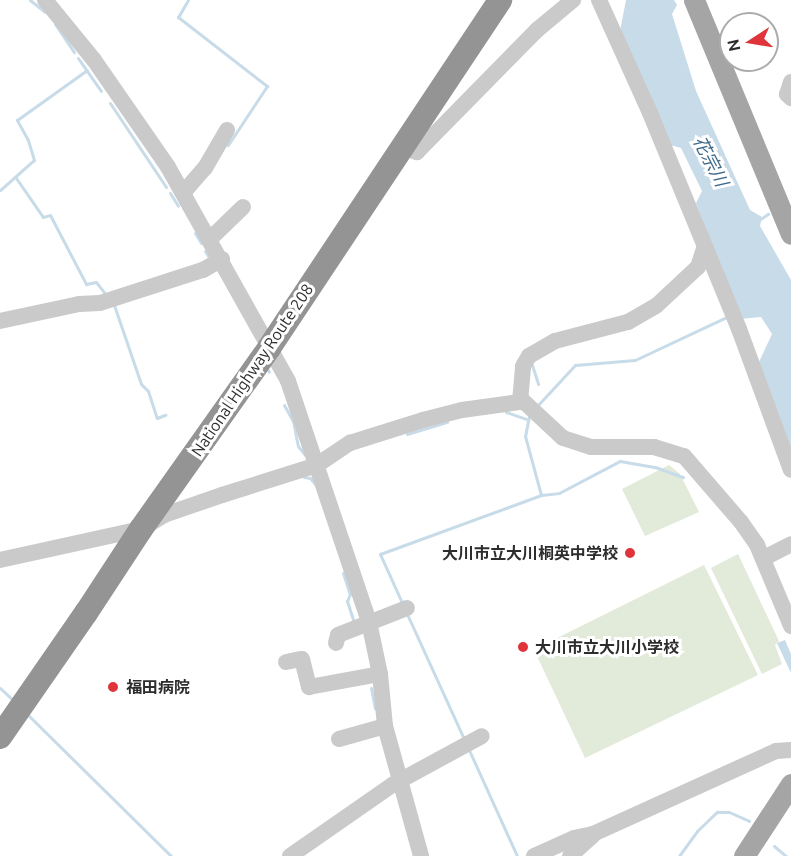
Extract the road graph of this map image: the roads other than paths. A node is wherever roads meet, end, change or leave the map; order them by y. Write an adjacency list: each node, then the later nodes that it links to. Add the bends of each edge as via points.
1 (500, 0): 9 (highway, National Highway Route 208)
2 (573, 0): 9 (street, via 537,30 417,152)
3 (599, 0): 14 (street, via 650,113)
4 (46, 1): 10 (street, via 94,60)
5 (698, 8): 12 (main road)
6 (791, 82): 7 (street, via 787,94)
7 (791, 98)
8 (227, 130): 10 (street, via 205,168)
9 (403, 147): 17 (highway, National Highway Route 208)
10 (183, 193): 13 (street)
11 (243, 207): 13 (street)
12 (791, 234)
13 (210, 238): 15 (street)
14 (704, 249): 18 (street, via 698,267 656,306 628,322 555,341 529,356 523,366); 20 (street)
15 (222, 259): 16 (street, via 194,273 100,303); 17 (street)
16 (0, 321)
17 (269, 348): 19 (street, via 288,381); 21 (highway, National Highway Route 208)
18 (521, 401): 19 (street, via 462,410 350,443); 23 (street, via 563,438 591,447 654,447 684,456 741,522)
19 (317, 465): 21 (street, via 164,515); 26 (street)
20 (791, 470)
21 (141, 528): 24 (street); 32 (highway, National Highway Route 208)
22 (791, 544): 23 (street)
23 (764, 558): 27 (street)
24 (0, 560)
25 (404, 609): 26 (street)
26 (369, 622): 28 (street, via 338,635); 30 (street)
27 (791, 626)
28 (336, 643)
29 (286, 662): 30 (street, via 302,659 309,687)
30 (380, 674): 31 (street)
31 (379, 727): 33 (street); 36 (street)
32 (0, 737)
33 (339, 739)
34 (471, 742): 36 (street)
35 (791, 750): 38 (street, via 776,751)
36 (395, 783): 40 (street); 41 (street)
37 (791, 784): 39 (main road)
38 (593, 834): 42 (street); 43 (street)
39 (753, 842)
40 (290, 856)
41 (421, 856)
42 (534, 856)
43 (570, 856)

